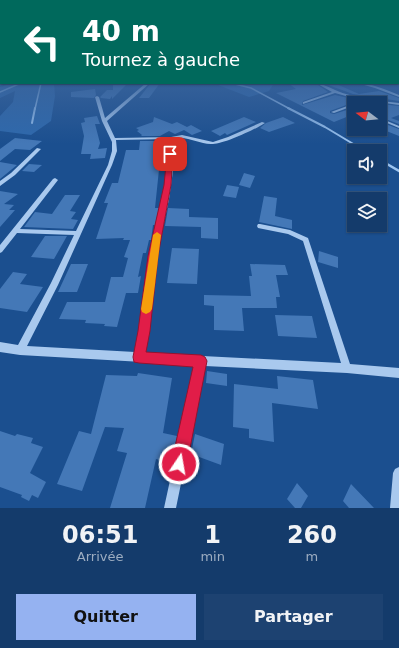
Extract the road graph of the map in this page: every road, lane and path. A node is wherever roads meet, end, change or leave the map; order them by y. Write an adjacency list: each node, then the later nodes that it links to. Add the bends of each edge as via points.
1 (97, 97): 9 (street)
2 (132, 97): 9 (street)
3 (321, 97): 5 (street)
4 (354, 97): 6 (street)
5 (304, 103)
6 (399, 104)
7 (347, 107): 8 (street)
8 (333, 112)
9 (104, 120): 14 (street)
10 (387, 122): 12 (street)
11 (263, 123): 13 (street, via 217,143 183,136)
12 (398, 127)
13 (171, 138): 14 (street); 24 (street, via 168,185 153,256)
14 (115, 139): 20 (street, via 116,148 110,164)
15 (39, 149): 17 (street)
16 (55, 180): 19 (street)
17 (0, 184)
18 (260, 226): 26 (street, via 299,235 306,240)
19 (15, 231): 20 (street); 21 (street)
20 (79, 233): 23 (street)
21 (0, 250)
22 (0, 347): 23 (street)
23 (20, 350): 24 (street)
24 (139, 357): 25 (street)
25 (201, 361): 26 (street); 29 (street)
26 (348, 368): 27 (street)
27 (399, 373)
28 (399, 473): 30 (street)
29 (170, 508)
30 (396, 508)

